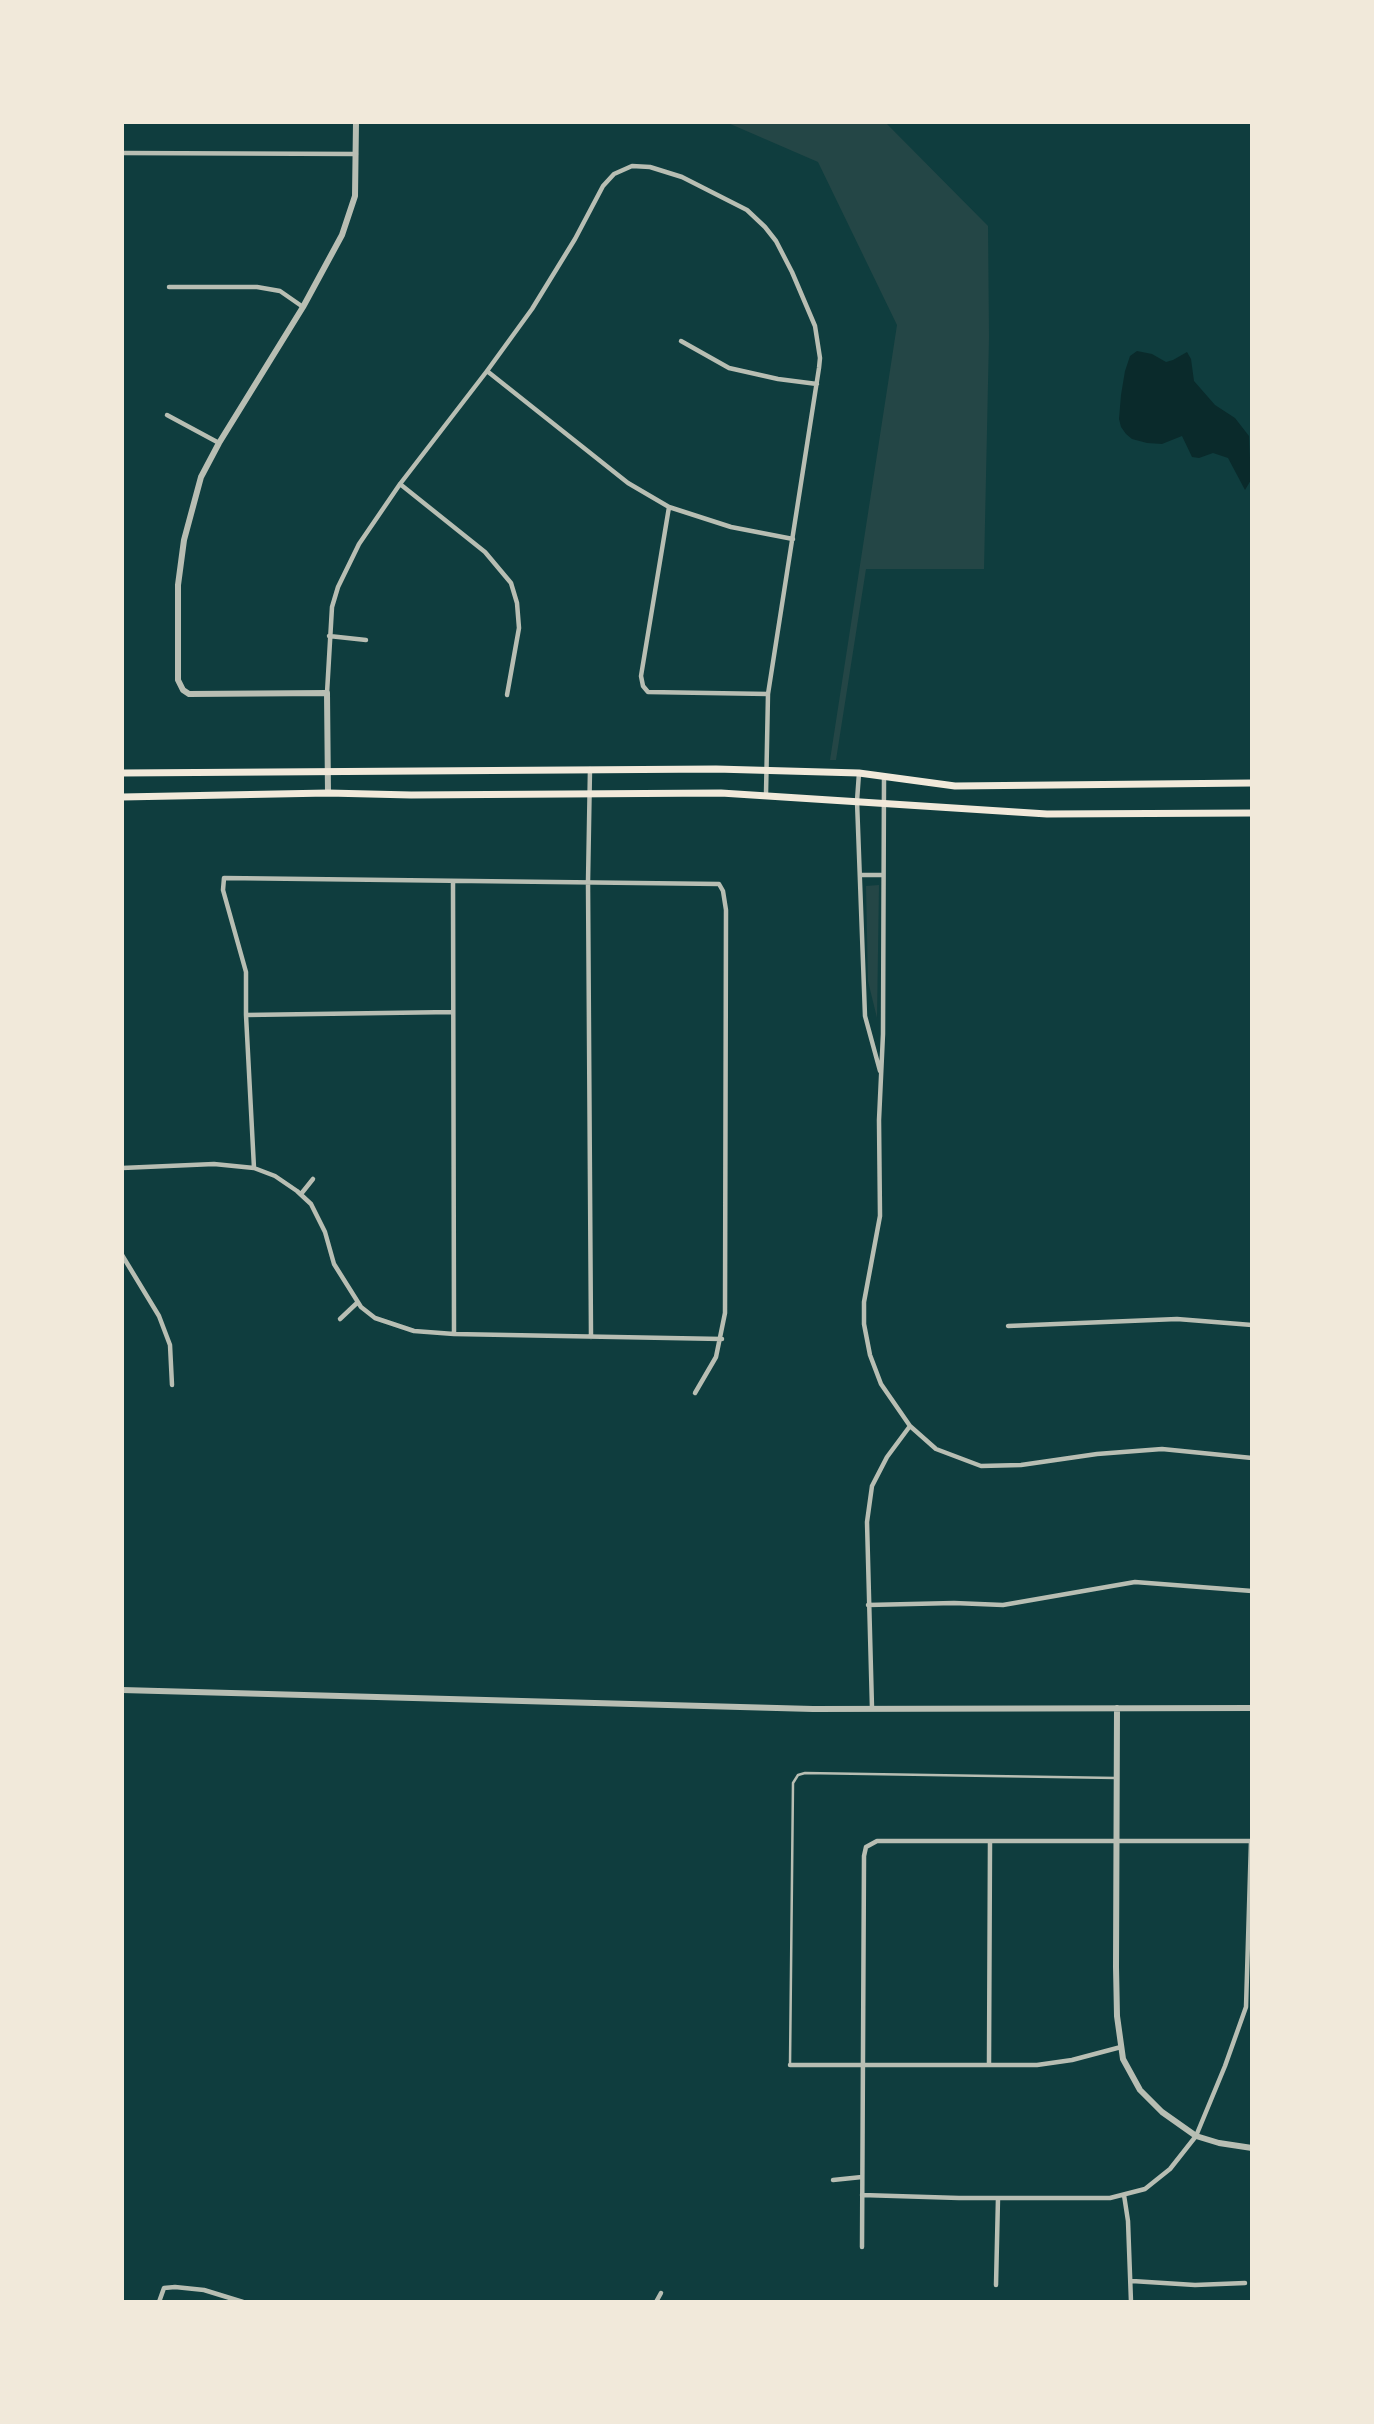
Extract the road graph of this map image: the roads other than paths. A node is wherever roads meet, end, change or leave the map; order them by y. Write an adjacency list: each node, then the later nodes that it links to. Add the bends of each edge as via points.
1 (356, 122): 3 (street)
2 (122, 153): 3 (street)
3 (356, 153): 5 (street, via 355,195 346,226)
4 (169, 287): 5 (street, via 257,287 280,291)
5 (303, 307): 10 (street)
6 (681, 341): 8 (street, via 729,368)
7 (487, 371): 8 (street, via 532,309 603,186 614,174 632,166 682,177 747,210 765,228 792,272 815,326 820,358); 11 (street); 12 (street, via 628,483)
8 (817, 384): 13 (street)
9 (167, 415): 10 (street)
10 (219, 443): 16 (street, via 201,477 184,540 178,585 178,680 189,694)
11 (400, 484): 14 (street, via 359,544 338,587); 18 (street, via 485,552 511,583 519,628)
12 (669, 507): 13 (street, via 731,527); 17 (street, via 643,686 648,692)
13 (793, 539): 17 (street)
14 (328, 636): 15 (street); 16 (street)
15 (366, 640)
16 (327, 693): 20 (street)
17 (768, 694): 21 (street)
18 (507, 695)
19 (590, 768): 20 (main road); 21 (main road); 27 (street)
20 (328, 771): 22 (main road); 26 (street)
21 (767, 771): 23 (main road); 28 (street)
22 (122, 773)
23 (859, 774): 24 (main road); 30 (street)
24 (884, 777): 25 (main road, via 955,786); 31 (street)
25 (1251, 783)
26 (328, 793): 27 (main road); 29 (main road)
27 (591, 793): 28 (main road); 35 (street)
28 (766, 794): 30 (main road)
29 (122, 797)
30 (857, 801): 31 (main road); 33 (street)
31 (883, 803): 32 (main road, via 1047,814); 34 (street)
32 (1251, 813)
33 (860, 875): 34 (street); 39 (street, via 865,1016)
34 (883, 875): 39 (street)
35 (588, 882): 36 (street); 50 (street); 51 (street, via 719,884 726,909)
36 (453, 883): 37 (street); 38 (street, via 224,878 223,890 246,972)
37 (453, 1012): 38 (street); 49 (street)
38 (246, 1015): 41 (street)
39 (881, 1075): 54 (street, via 880,1216 864,1324 881,1384)
40 (122, 1168): 41 (street, via 214,1164)
41 (254, 1168): 43 (street)
42 (313, 1179): 43 (street)
43 (301, 1194): 45 (street, via 311,1204 334,1264)
44 (122, 1255): 52 (street, via 159,1316 170,1345)
45 (358, 1302): 46 (street); 49 (street, via 374,1318 414,1331)
46 (340, 1320)
47 (1251, 1325): 48 (street, via 1177,1319)
48 (1008, 1326)
49 (454, 1334): 50 (street)
50 (591, 1337): 51 (street)
51 (722, 1339): 53 (street)
52 (172, 1385)
53 (695, 1393)
54 (909, 1426): 55 (street, via 936,1449 981,1466 1162,1449); 57 (street, via 872,1486 867,1522)
55 (1251, 1458)
56 (1251, 1591): 57 (street, via 1135,1582 1003,1605)
57 (868, 1605): 59 (street)
58 (122, 1690): 59 (street)
59 (872, 1708): 60 (street)
60 (1117, 1708): 61 (street); 62 (street)
61 (1251, 1708)
62 (1116, 1778): 65 (street); 70 (lane, via 798,1775 793,1783)
63 (990, 1841): 65 (street); 68 (street); 69 (street, via 877,1841 866,1847)
64 (1251, 1841): 65 (street); 66 (street)
65 (1116, 1842): 67 (street)
66 (1250, 1965): 71 (street, via 1246,2007)
67 (1121, 2047): 68 (street, via 1037,2065); 71 (street, via 1140,2090)
68 (989, 2063): 69 (street)
69 (862, 2064): 70 (street); 73 (street)
70 (790, 2065)
71 (1196, 2136): 72 (street); 76 (street, via 1170,2169 1146,2189)
72 (1251, 2148)
73 (862, 2177): 74 (street); 75 (street)
74 (833, 2180)
75 (862, 2195): 77 (street); 78 (street)
76 (1124, 2195): 77 (street); 79 (street)
77 (998, 2198): 81 (street)
78 (862, 2247)
79 (1132, 2281): 80 (street); 86 (street)
80 (1245, 2283)
81 (996, 2285)
82 (661, 2293): 85 (street)
83 (159, 2301): 84 (street, via 164,2288 175,2287)
84 (243, 2301)
85 (656, 2301)
86 (1131, 2301)

